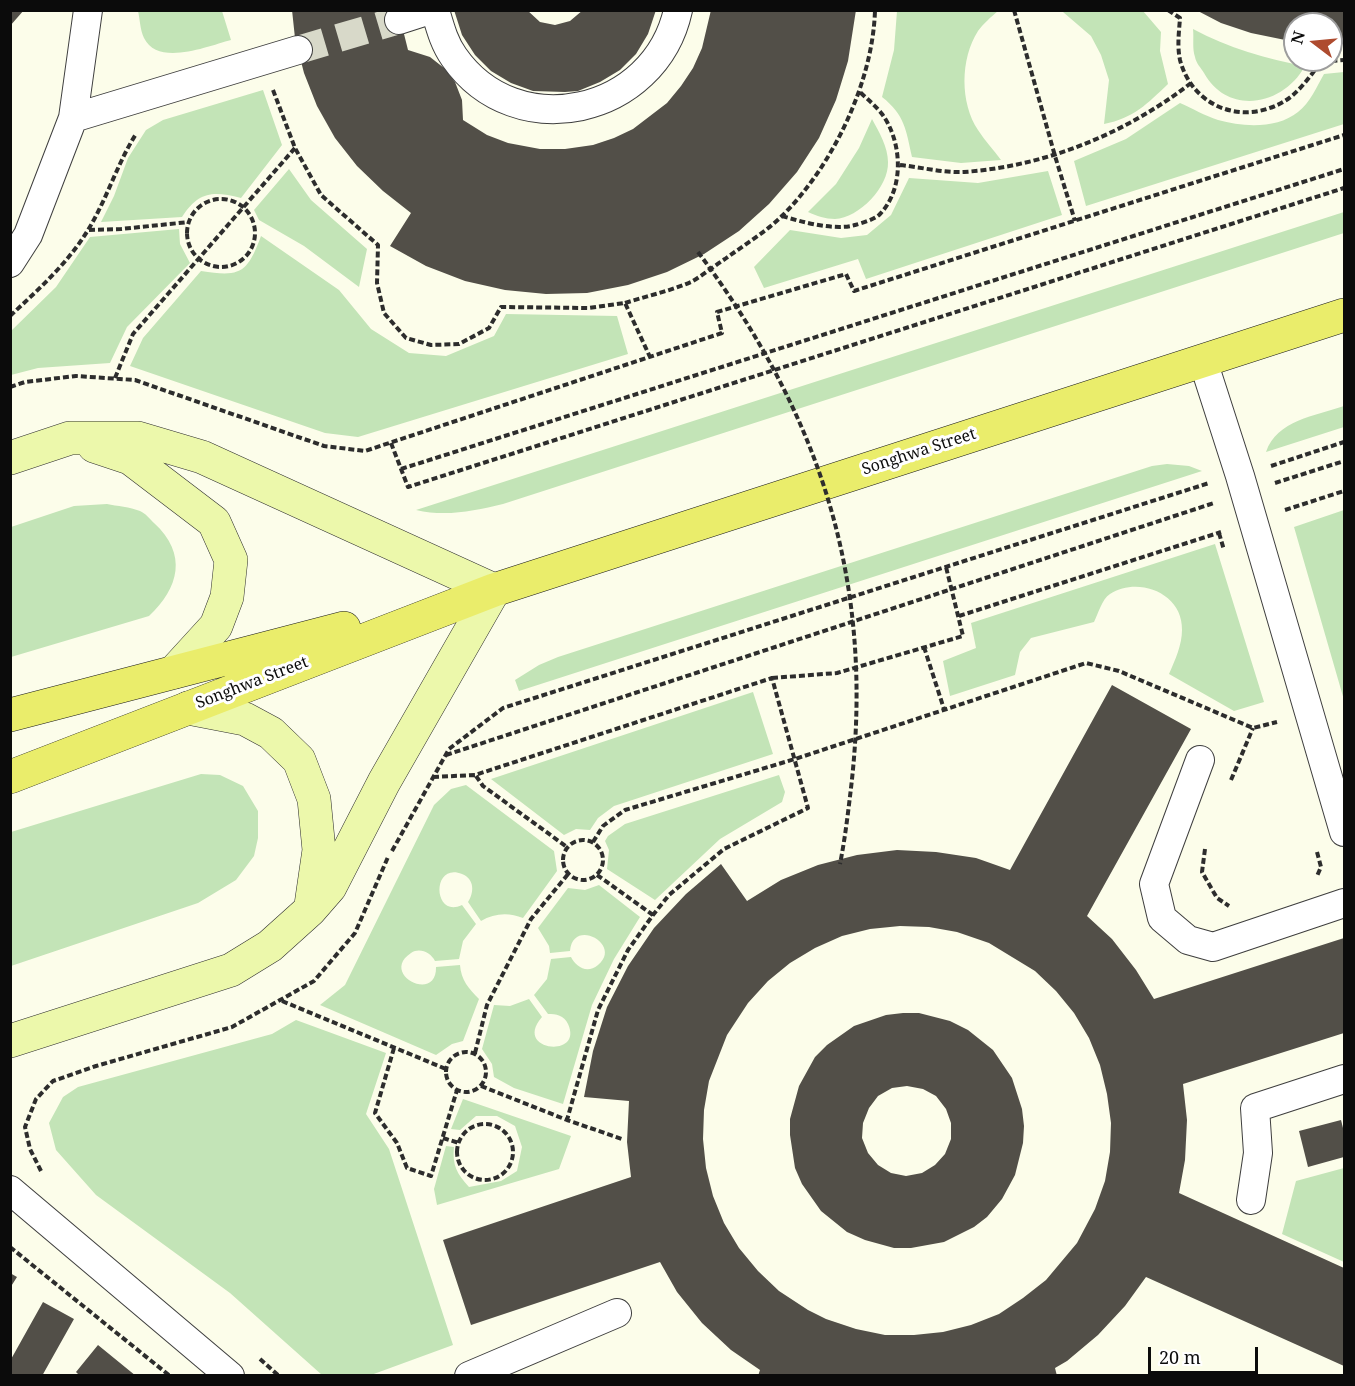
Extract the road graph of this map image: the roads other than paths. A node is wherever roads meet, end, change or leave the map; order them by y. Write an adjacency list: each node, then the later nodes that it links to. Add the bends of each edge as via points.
1 (88, 10): 7 (street)
2 (430, 10): 5 (street)
3 (435, 10): 4 (street, via 454,57 471,77 516,103 567,110 593,105 638,79 669,38)
4 (678, 10)
5 (399, 20)
6 (298, 50): 7 (street)
7 (73, 118): 8 (street, via 28,235)
8 (10, 263)
9 (1344, 315): 10 (main road, Songhwa Street)
10 (1203, 361): 13 (main road, Songhwa Street); 19 (street)
11 (70, 438): 12 (street); 13 (street, via 138,438 202,457); 14 (street, via 130,458 214,522 231,560 226,597 216,626)
12 (10, 458)
13 (494, 590): 14 (main road, Songhwa Street); 15 (main road, Songhwa Street); 21 (street, via 384,782 330,887)
14 (174, 672): 16 (main road, Songhwa Street)
15 (188, 708): 18 (main road, Songhwa Street); 21 (street, via 245,719 271,733 299,760 314,799 319,850)
16 (10, 715)
17 (1200, 760): 20 (street, via 1154,884 1162,918 1188,940 1213,947)
18 (10, 777)
19 (1344, 832)
20 (1344, 903)
21 (310, 910): 22 (street, via 270,946 231,970)
22 (10, 1041)
23 (1344, 1079): 25 (street, via 1256,1108 1258,1153)
24 (10, 1190): 27 (street)
25 (1251, 1200)
26 (617, 1313): 28 (street)
27 (230, 1376)
28 (469, 1376)

